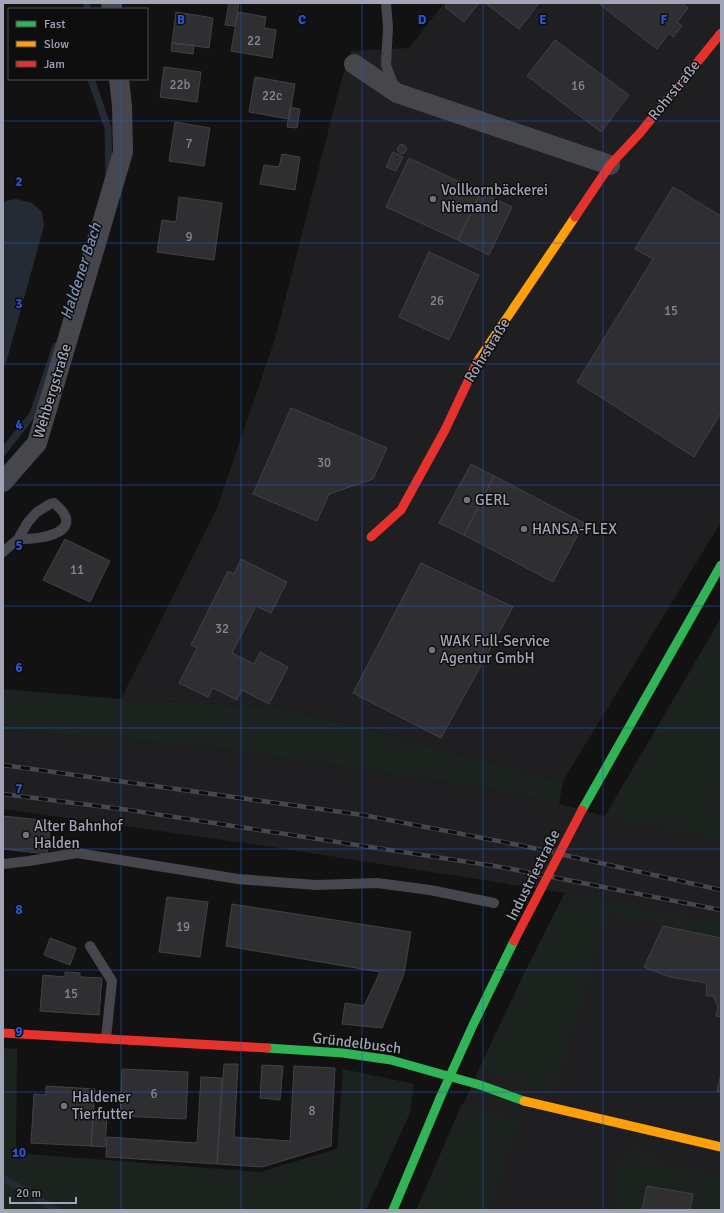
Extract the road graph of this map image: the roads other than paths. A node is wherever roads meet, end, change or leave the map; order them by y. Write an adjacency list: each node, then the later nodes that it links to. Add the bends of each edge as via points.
1 (386, 3): 5 (lane, via 386,65)
2 (721, 33): 6 (street, Rohrstraße, via 640,133)
3 (354, 64): 5 (street)
4 (119, 80): 7 (street, Wehbergstraße, via 123,152 37,443)
5 (397, 94): 6 (street)
6 (610, 165): 8 (street, Rohrstraße, via 474,366 402,510)
7 (3, 482)
8 (371, 537)
9 (18, 539): 9 (lane, via 37,512 54,503 62,510 67,521 56,533 46,537); 10 (lane)
10 (3, 552)
11 (721, 565): 18 (street, Industriestraße, bridge, via 582,810 517,937 458,1057)
12 (3, 864): 13 (lane, via 77,853 238,879 316,885 377,883 430,890)
13 (494, 903)
14 (90, 946): 16 (lane, via 112,981)
15 (3, 1033): 16 (street, Gründelbusch)
16 (106, 1038): 17 (street, Gründelbusch, via 343,1054 391,1060 527,1102)
17 (721, 1147)
18 (394, 1210)

